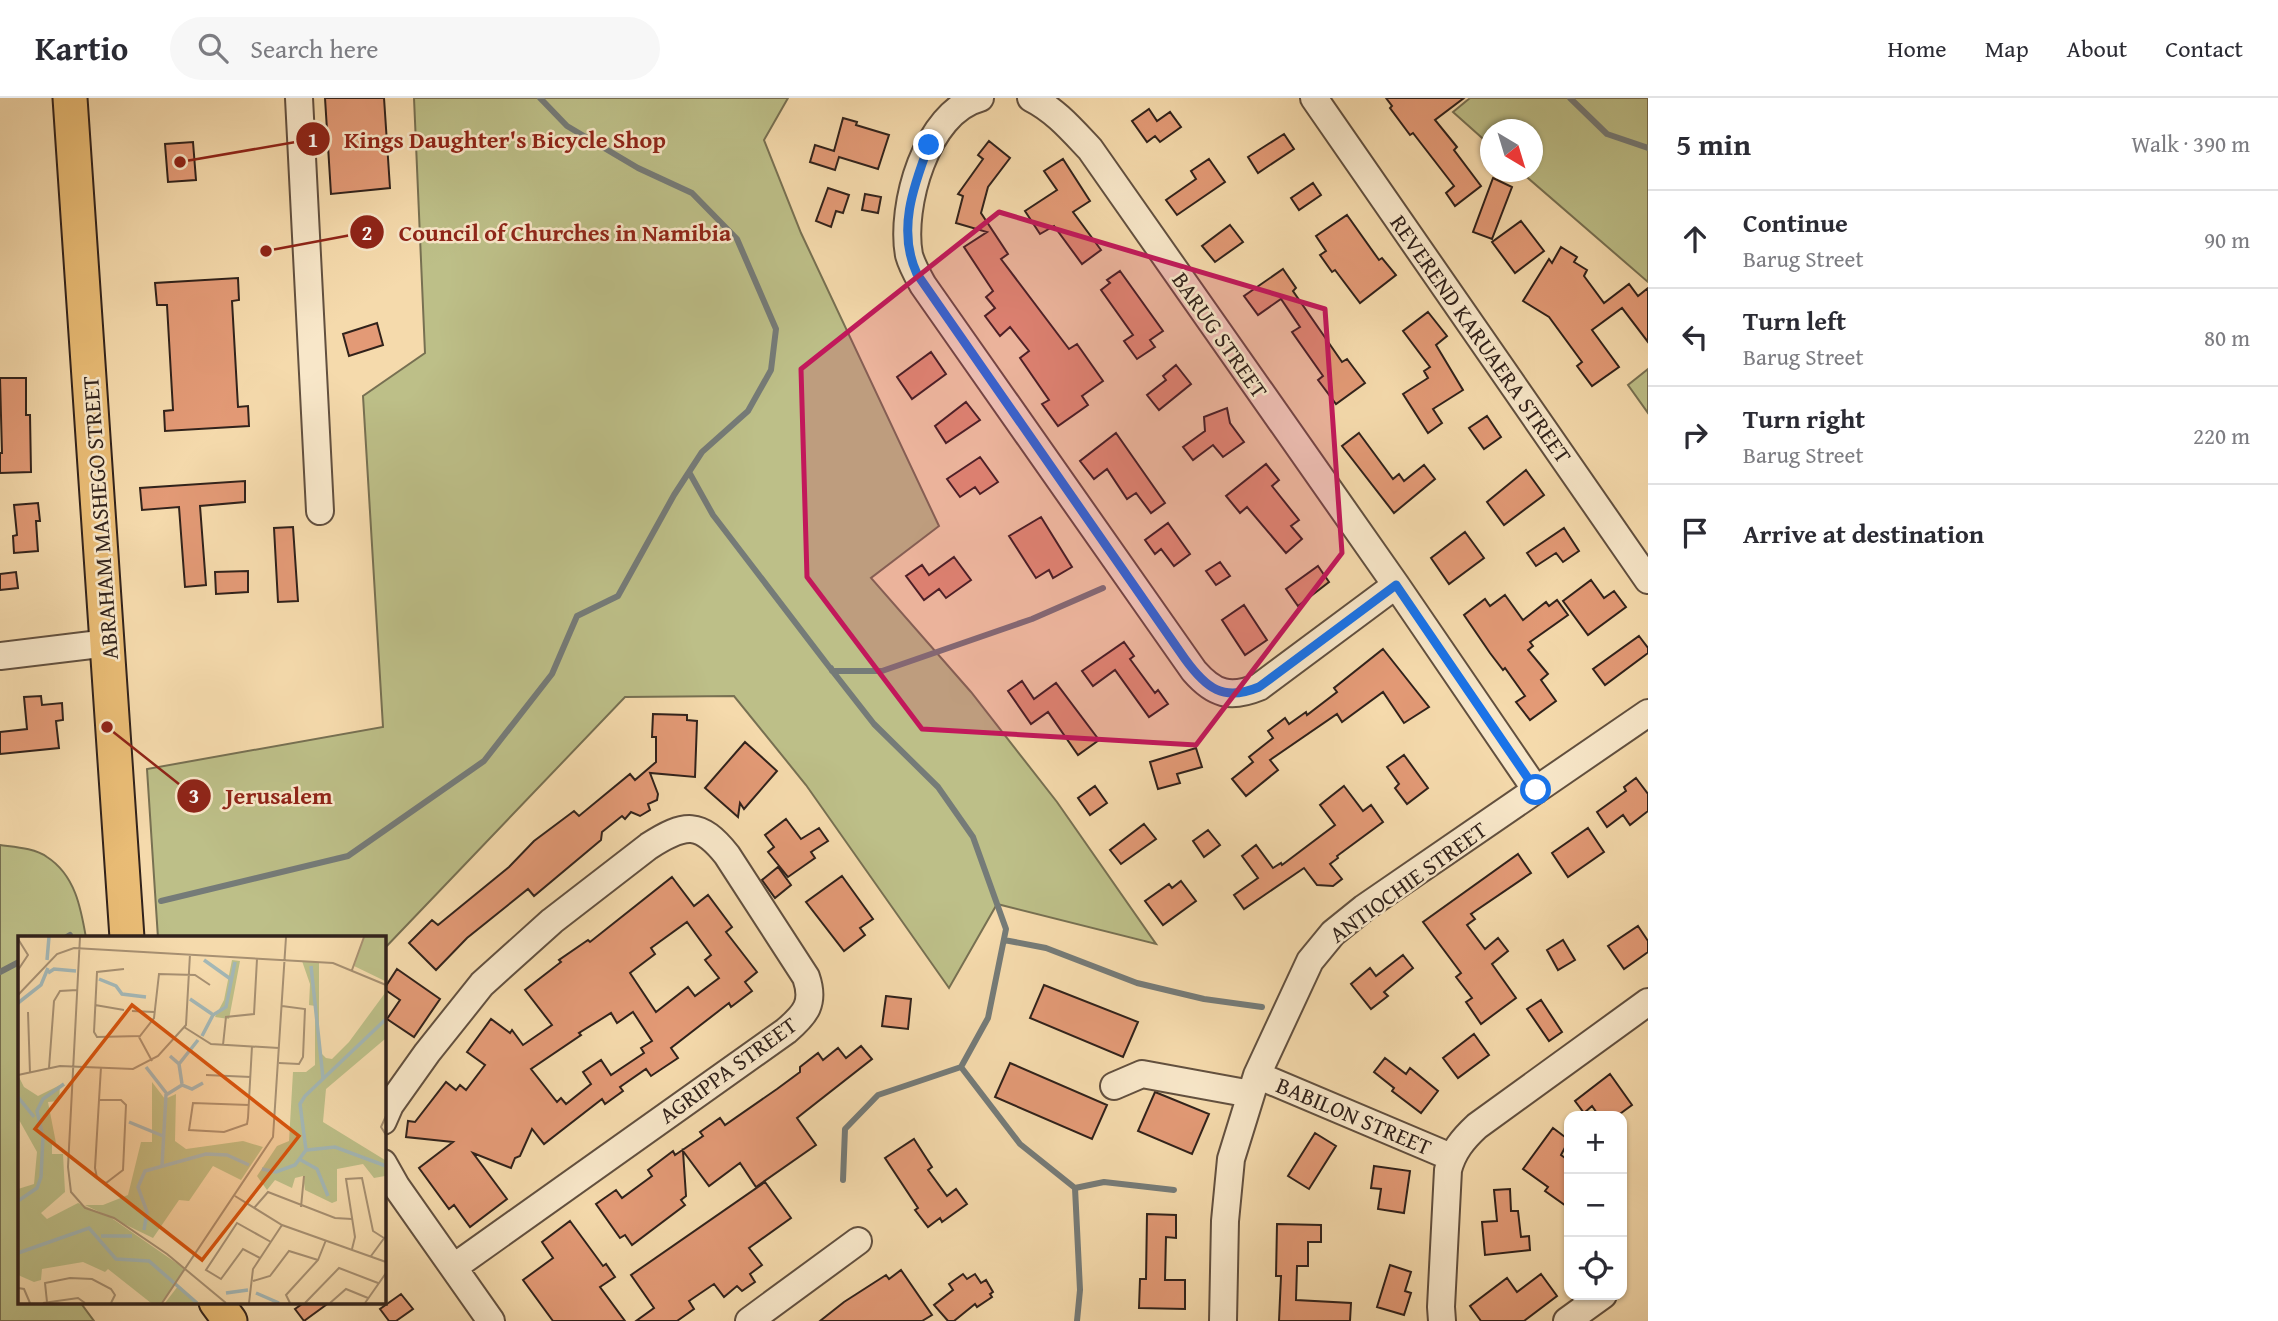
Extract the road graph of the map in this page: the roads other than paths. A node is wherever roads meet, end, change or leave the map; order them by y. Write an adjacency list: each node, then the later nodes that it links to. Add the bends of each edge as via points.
1 (71, 98): 9 (main road, ABRAHAM MASHEGO STREET)
2 (299, 98): 6 (street)
3 (980, 98): 8 (street, via 953,111 929,145 908,213 912,265 1205,684 1228,694 1259,687)
4 (1031, 98): 8 (street, BARUG STREET, via 1067,124 1090,149)
5 (1314, 98): 7 (street, REVEREND KARUAERA STREET)
6 (320, 511)
7 (1648, 580)
8 (1396, 585): 12 (street, BARUG STREET)
9 (108, 643): 10 (street); 13 (main road, ABRAHAM MASHEGO STREET)
10 (0, 656)
11 (1648, 713): 12 (street, ANTIOCHIE STREET)
12 (1536, 790): 15 (street, ANTIOCHIE STREET, via 1333,933 1310,961)
13 (127, 936)
14 (1648, 1002): 18 (street, via 1477,1126)
15 (1254, 1084): 16 (street, BABILON STREET, via 1142,1074); 18 (street, BABILON STREET); 27 (street, ANTIOCHIE STREET, via 1230,1170 1224,1221)
16 (1114, 1086)
17 (385, 1116): 21 (street, AGRIPPA STREET, via 426,1053 482,984 552,921 649,845 685,828 714,838 806,977 811,996 807,1009 786,1031)
18 (1451, 1157): 28 (street)
19 (385, 1167): 21 (street)
20 (859, 1241): 26 (street)
21 (454, 1266): 25 (street)
22 (1596, 1300): 29 (street)
23 (217, 1304): 24 (main road)
24 (230, 1321)
25 (491, 1321)
26 (749, 1321)
27 (1223, 1321)
28 (1443, 1321)
29 (1567, 1321)

